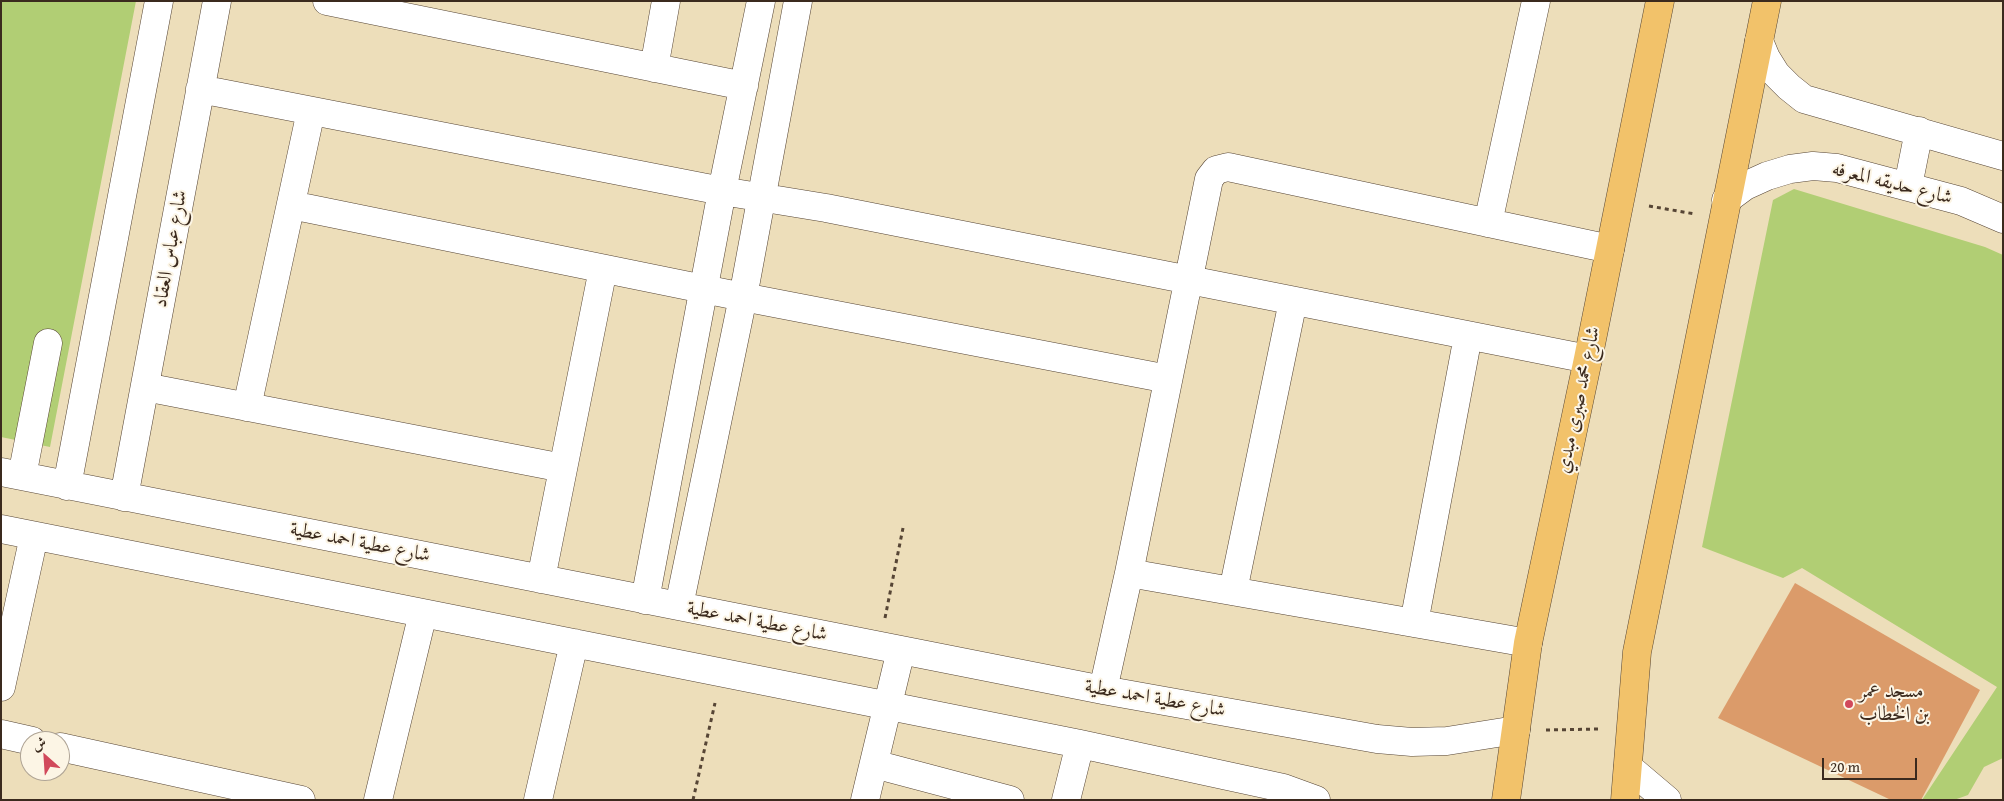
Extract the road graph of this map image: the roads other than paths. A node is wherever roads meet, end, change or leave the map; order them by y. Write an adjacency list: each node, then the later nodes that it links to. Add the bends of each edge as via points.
1 (159, 1): 38 (street)
2 (217, 1): 13 (street, شارع عباس العقاد)
3 (329, 1): 11 (street)
4 (666, 1): 11 (street)
5 (761, 1): 12 (street)
6 (798, 1): 19 (street)
7 (1536, 1): 23 (street)
8 (1660, 1): 24 (main road, شارع محمد صبرى مبدي)
9 (1767, 1): 10 (main road)
10 (1759, 41): 15 (street, via 1776,74 1804,99); 21 (main road)
11 (654, 68): 12 (street)
12 (744, 86): 18 (street)
13 (200, 89): 14 (street); 34 (street, شارع عباس العقاد)
14 (311, 111): 18 (street); 20 (street)
15 (1919, 131): 16 (street); 17 (street)
16 (2003, 156)
17 (1908, 186): 21 (street, شارع حديقه المعرفه, via 1836,168 1813,166 1790,169 1746,186); 22 (street, شارع حديقه المعرفه, via 1961,201)
18 (722, 191): 19 (street); 27 (street)
19 (760, 197): 26 (street); 28 (street)
20 (291, 205): 25 (street); 35 (street)
21 (1724, 209): 61 (main road, via 1637,652)
22 (2003, 219)
23 (1488, 223): 24 (street); 26 (street, via 1222,168 1209,179)
24 (1610, 249): 32 (main road, شارع محمد صبرى مبدي)
25 (603, 269): 27 (street); 36 (street)
26 (1189, 280): 29 (street); 33 (street)
27 (704, 289): 28 (street); 45 (street)
28 (743, 297): 33 (street); 46 (street)
29 (1293, 300): 30 (street); 44 (street)
30 (1468, 336): 32 (street); 48 (street)
31 (48, 343): 37 (street)
32 (1588, 359): 50 (main road, شارع محمد صبرى مبدي)
33 (1168, 379): 42 (street)
34 (145, 387): 35 (street); 39 (street, شارع عباس العقاد)
35 (247, 407): 36 (street)
36 (563, 468): 43 (street)
37 (12, 474): 38 (street, شارع عطية احمد عطية)
38 (67, 486): 39 (street, شارع عطية احمد عطية)
39 (124, 496): 43 (street, شارع عطية احمد عطية)
40 (1, 529): 41 (street)
41 (34, 536): 47 (street); 52 (street)
42 (1129, 573): 44 (street); 53 (street)
43 (541, 579): 45 (street, شارع عطية احمد عطية)
44 (1233, 591): 48 (street)
45 (645, 600): 46 (street, شارع عطية احمد عطية)
46 (680, 606): 51 (street, شارع عطية احمد عطية)
47 (423, 613): 49 (street); 64 (street)
48 (1414, 623): 50 (street)
49 (574, 643): 54 (street); 65 (street)
50 (1528, 643): 55 (main road, شارع محمد صبرى مبدي)
51 (890, 648): 53 (street, شارع عطية احمد عطية); 54 (street)
52 (1, 687)
53 (1102, 690): 55 (street, شارع عطية احمد عطية, via 1395,741 1448,741)
54 (888, 705): 58 (street); 60 (street)
55 (1516, 730): 70 (main road, شارع محمد صبرى مبدي)
56 (1, 734): 57 (street)
57 (20, 738)
58 (1080, 744): 68 (street); 69 (street, via 1283,788)
59 (70, 750): 62 (street)
60 (874, 764): 66 (street); 67 (street)
61 (1628, 767): 71 (main road); 72 (street)
62 (209, 790): 63 (street)
63 (301, 800)
64 (378, 800)
65 (538, 800)
66 (865, 800)
67 (1010, 800)
68 (1066, 800)
69 (1316, 800)
70 (1506, 800)
71 (1625, 800)
72 (1667, 800)

